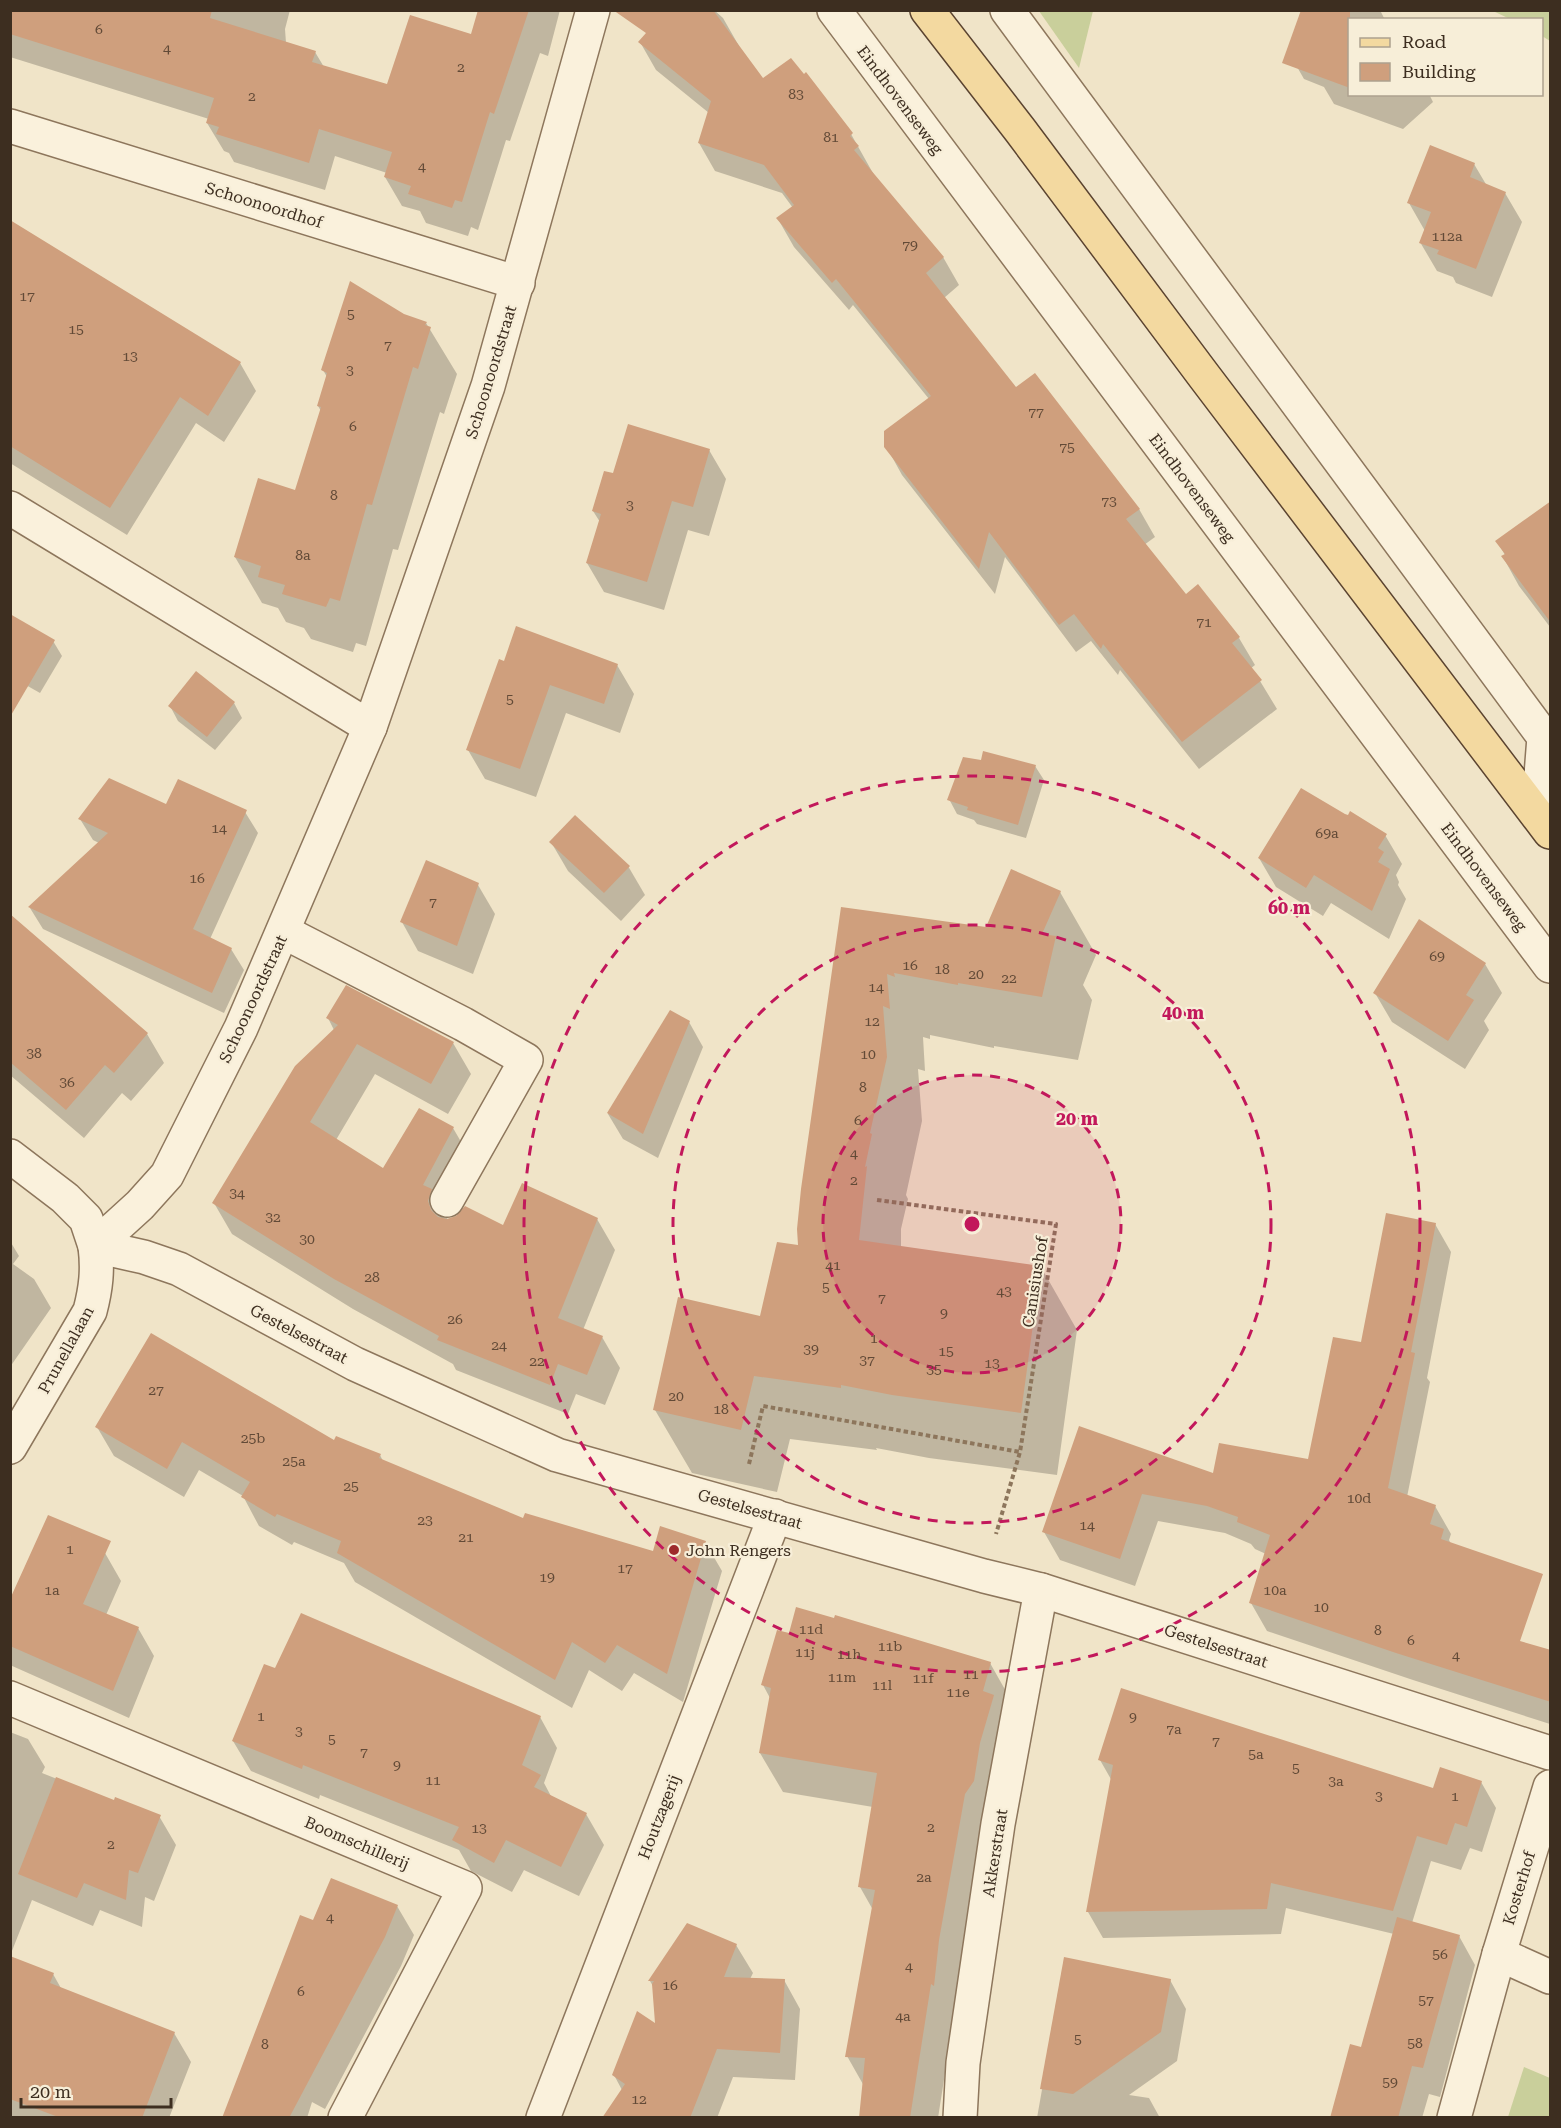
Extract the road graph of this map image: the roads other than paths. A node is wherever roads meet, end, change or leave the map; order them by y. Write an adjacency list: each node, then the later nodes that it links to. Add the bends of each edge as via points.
1 (593, 10): 6 (street, Schoonoordstraat)
2 (834, 10): 12 (street, Eindhovenseweg)
3 (927, 10): 10 (main road)
4 (1007, 10): 9 (street)
5 (10, 126): 6 (street, Schoonoordhof)
6 (518, 283): 8 (street, Schoonoordstraat, via 488,386)
7 (10, 508): 8 (street)
8 (370, 727): 11 (street, Schoonoordstraat)
9 (1547, 736): 10 (street)
10 (1544, 823)
11 (284, 932): 14 (street, via 526,1060); 15 (street, Schoonoordstraat, via 167,1175)
12 (1551, 966)
13 (10, 1156): 15 (street, via 86,1219)
14 (447, 1200)
15 (95, 1246): 16 (street, Prunellalaan, via 98,1269 90,1311); 17 (street, Gestelsestraat, via 179,1269 355,1364 558,1455)
16 (10, 1447)
17 (775, 1516): 18 (street, Gestelsestraat); 25 (street, Houtzagerij)
18 (1041, 1590): 20 (street, Gestelsestraat); 26 (street, Akkerstraat, via 998,1824 963,2063)
19 (10, 1698): 24 (street, Boomschillerij, via 465,1888)
20 (1551, 1753)
21 (1551, 1787): 22 (street, Kosterhof)
22 (1498, 1954): 23 (street); 27 (street, Kosterhof)
23 (1551, 1977)
24 (345, 2118)
25 (543, 2118)
26 (960, 2118)
27 (1454, 2118)

